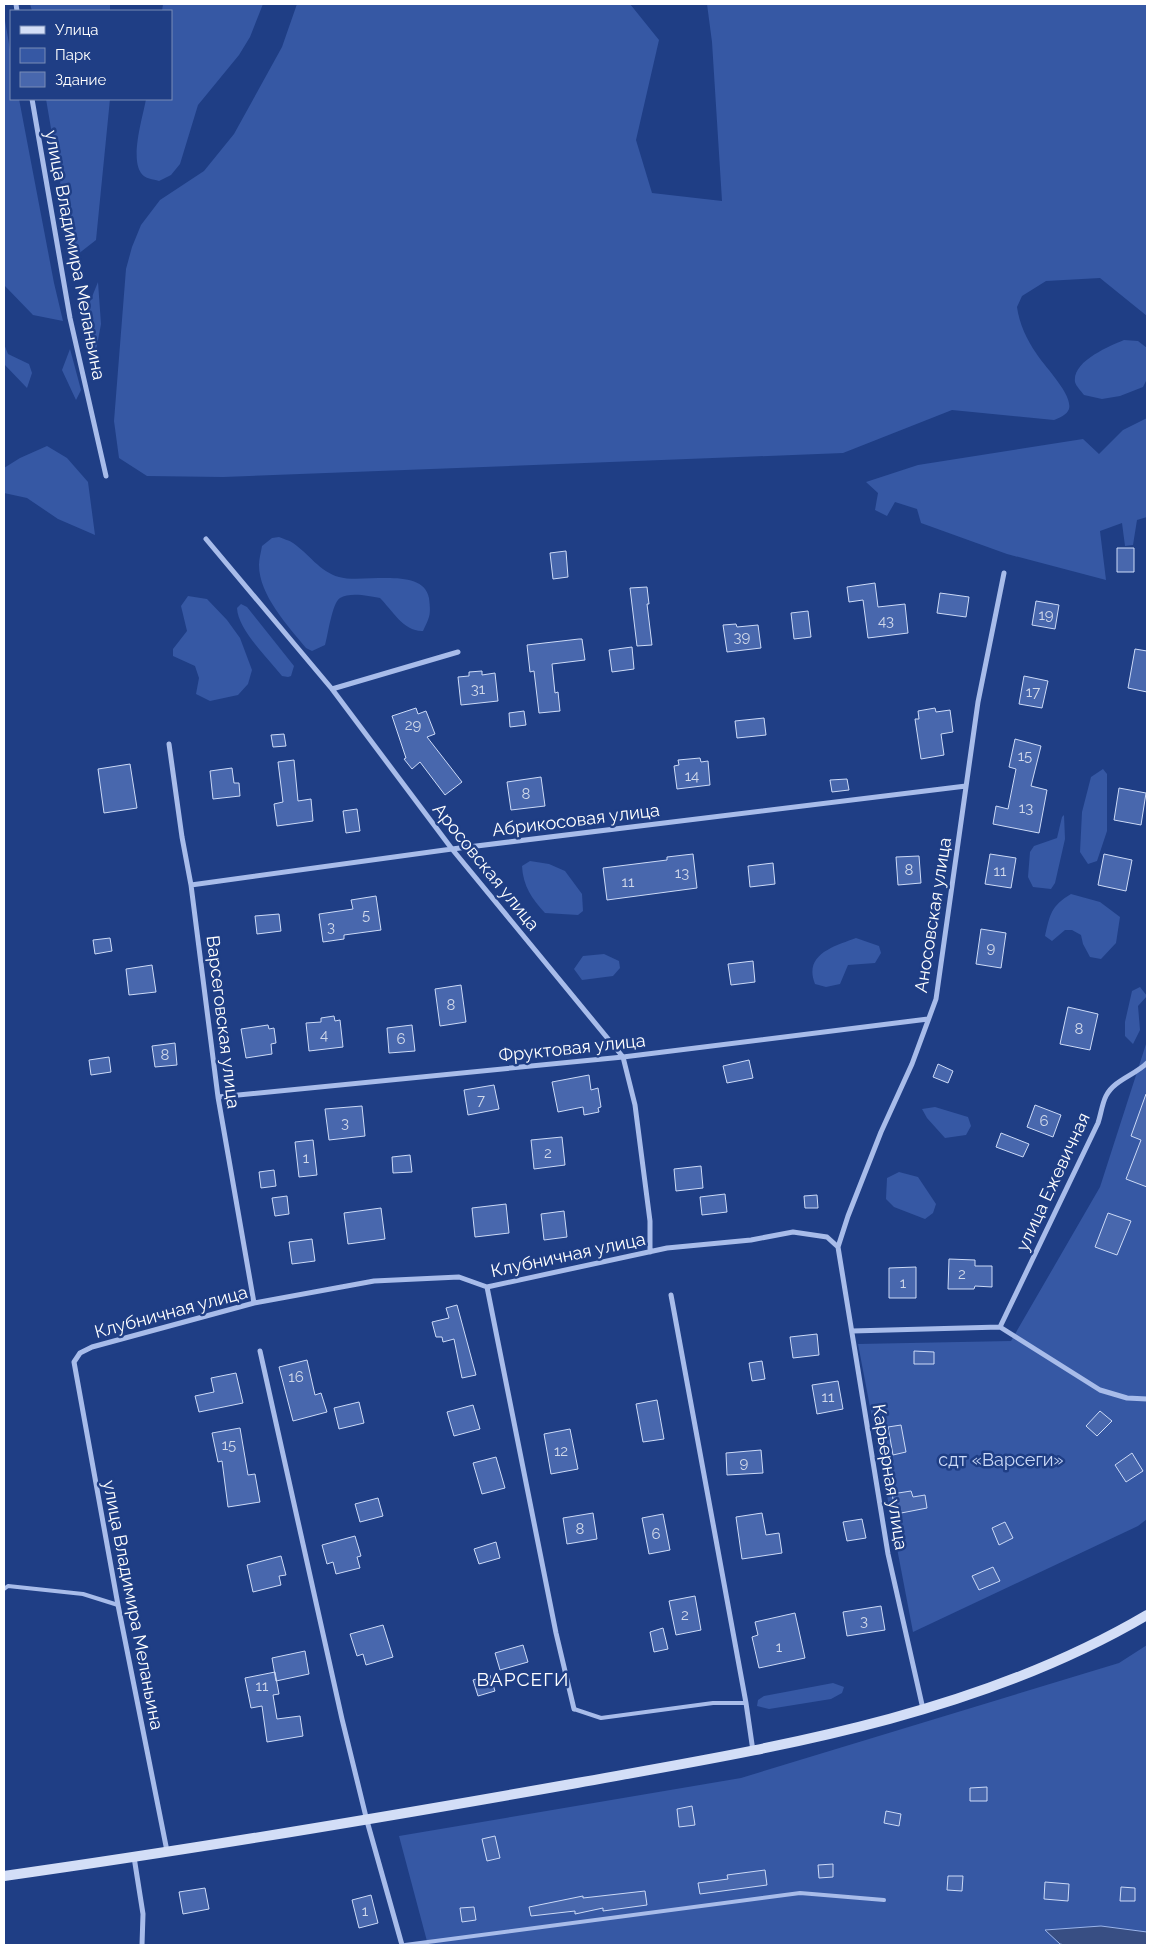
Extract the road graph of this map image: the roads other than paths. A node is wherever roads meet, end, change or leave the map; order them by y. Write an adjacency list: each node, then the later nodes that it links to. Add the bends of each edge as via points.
1 (32, 100): 2 (street, улица Владимира Меланьина, via 70,318)
2 (106, 476)
3 (206, 539): 6 (street, Аросовская улица)
4 (1004, 573): 8 (street, Аносовская улица, via 978,702)
5 (458, 652): 6 (street)
6 (332, 689): 9 (street, Аросовская улица)
7 (169, 744): 10 (street, Варсеговская улица)
8 (966, 786): 9 (street, Абрикосовая улица); 11 (street, Аносовская улица, via 936,998)
9 (452, 849): 10 (street, Абрикосовая улица); 12 (street, Аросовская улица)
10 (191, 885): 14 (street, Варсеговская улица)
11 (928, 1019): 12 (street, Фруктовая улица); 15 (street, Аносовская улица, via 912,1064 880,1132)
12 (623, 1057): 14 (street, Фруктовая улица); 16 (street, Аросовская улица, via 635,1105 650,1221)
13 (1147, 1064): 20 (street, улица Ежевичная, via 1117,1083 1106,1095 1098,1123)
14 (218, 1097): 19 (street, Варсеговская улица)
15 (838, 1247): 16 (street, Клубничная улица, via 827,1237 793,1232); 21 (street, Карьерная улица)
16 (650, 1252): 17 (street, Клубничная улица)
17 (487, 1287): 19 (street, Клубничная улица, via 460,1277 374,1282); 29 (street)
18 (672, 1295): 28 (street)
19 (254, 1303): 23 (street, Клубничная улица, via 92,1348 80,1353)
20 (1000, 1327): 21 (street); 24 (street, via 1100,1390 1127,1398)
21 (852, 1331): 30 (street, Карьерная улица, via 888,1554)
22 (260, 1351): 32 (street)
23 (74, 1362): 26 (street, улица Владимира Меланьина)
24 (1147, 1399)
25 (4, 1589): 26 (lane, via 8,1586 83,1594)
26 (118, 1605): 33 (street, улица Владимира Меланьина)
27 (1147, 1615): 30 (main road, via 1077,1653)
28 (746, 1703): 29 (lane, via 713,1703 601,1718); 31 (street)
29 (574, 1709)
30 (923, 1709): 31 (main road)
31 (753, 1752): 32 (main road)
32 (367, 1821): 33 (main road); 38 (street)
33 (167, 1851): 34 (main road)
34 (134, 1857): 35 (main road); 37 (street, via 143,1914)
35 (4, 1876)
36 (884, 1900): 38 (lane, via 800,1893)
37 (142, 1945)
38 (404, 1945)

